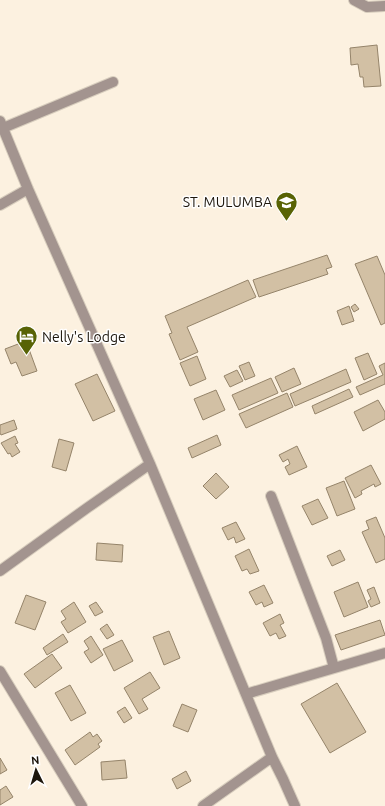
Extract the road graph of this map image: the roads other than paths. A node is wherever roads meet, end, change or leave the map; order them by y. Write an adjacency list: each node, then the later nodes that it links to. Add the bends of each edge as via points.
1 (354, 0): 2 (street, via 367,7)
2 (385, 6)
3 (113, 82): 4 (street)
4 (1, 124): 5 (street)
5 (28, 189): 6 (street); 7 (street)
6 (0, 205)
7 (150, 464): 9 (street); 13 (street)
8 (271, 496): 11 (street, via 326,638)
9 (0, 571)
10 (385, 653): 11 (street)
11 (334, 668): 13 (street)
12 (0, 671): 15 (street)
13 (246, 694): 14 (street)
14 (272, 757): 16 (street); 17 (street)
15 (82, 806)
16 (203, 806)
17 (295, 806)

